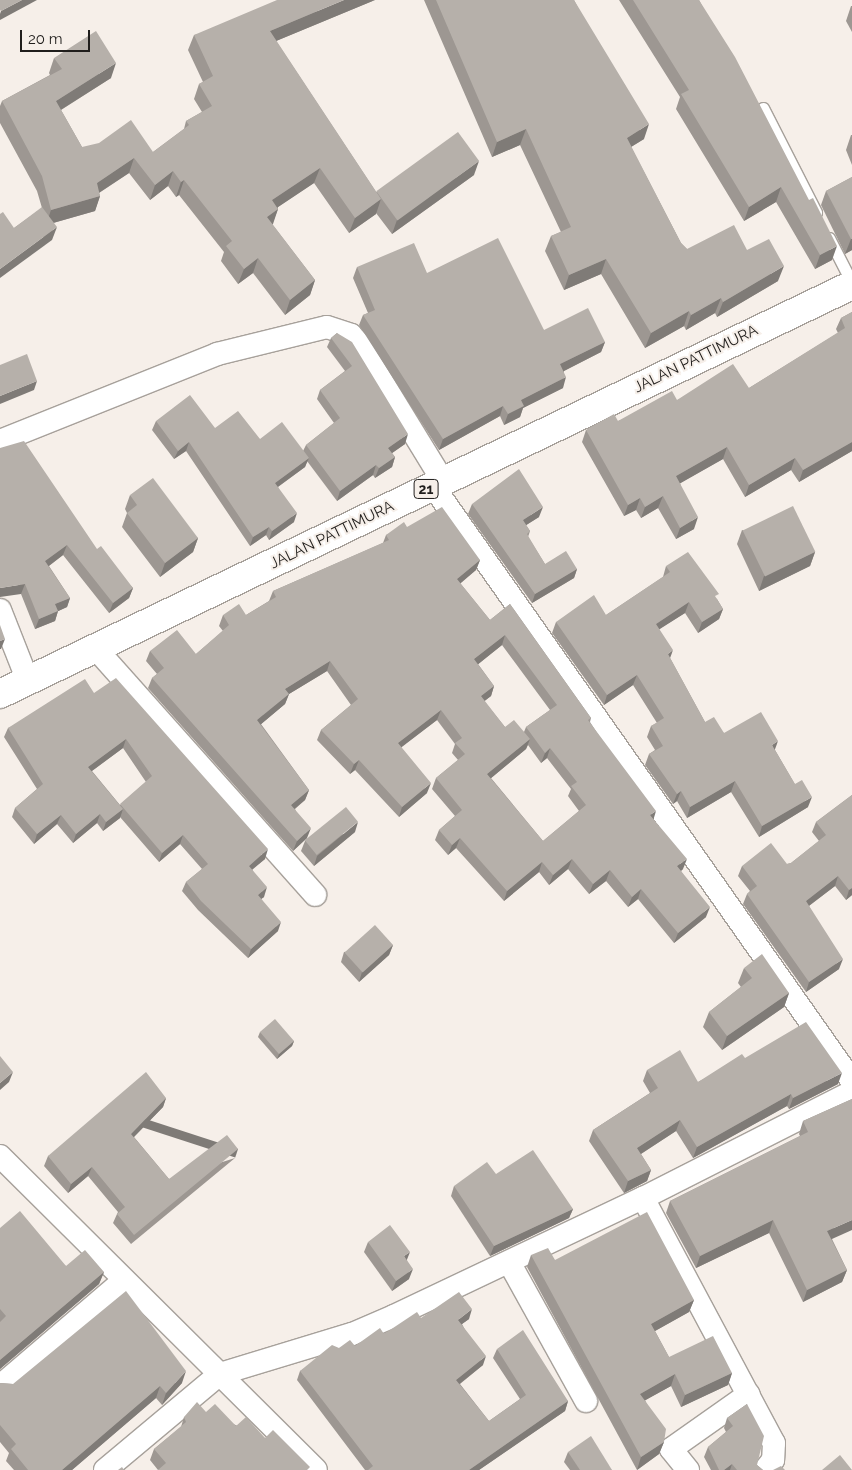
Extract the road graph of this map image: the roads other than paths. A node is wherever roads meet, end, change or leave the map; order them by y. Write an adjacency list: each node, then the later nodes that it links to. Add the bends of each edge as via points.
1 (763, 108): 2 (lane)
2 (852, 284): 4 (highway, JALAN PATTIMURA / 21)
3 (0, 441): 4 (street, via 217,354 327,327 351,335 359,344)
4 (438, 483): 6 (highway, JALAN PATTIMURA / 21); 10 (street)
5 (0, 610): 7 (street)
6 (97, 650): 7 (highway, JALAN PATTIMURA / 21); 9 (street)
7 (28, 681): 8 (highway, JALAN PATTIMURA / 21)
8 (0, 694)
9 (315, 895)
10 (852, 1081)
11 (852, 1092): 13 (street)
12 (0, 1156): 15 (street)
13 (643, 1198): 14 (street); 18 (street)
14 (509, 1262): 16 (street, via 352,1334); 19 (street)
15 (124, 1280): 16 (street); 17 (street)
16 (220, 1374): 20 (street); 21 (street)
17 (0, 1386)
18 (749, 1394): 22 (street, via 671,1449); 23 (street, via 774,1443 773,1460)
19 (586, 1401)
20 (105, 1470)
21 (316, 1470)
22 (688, 1470)
23 (765, 1470)

